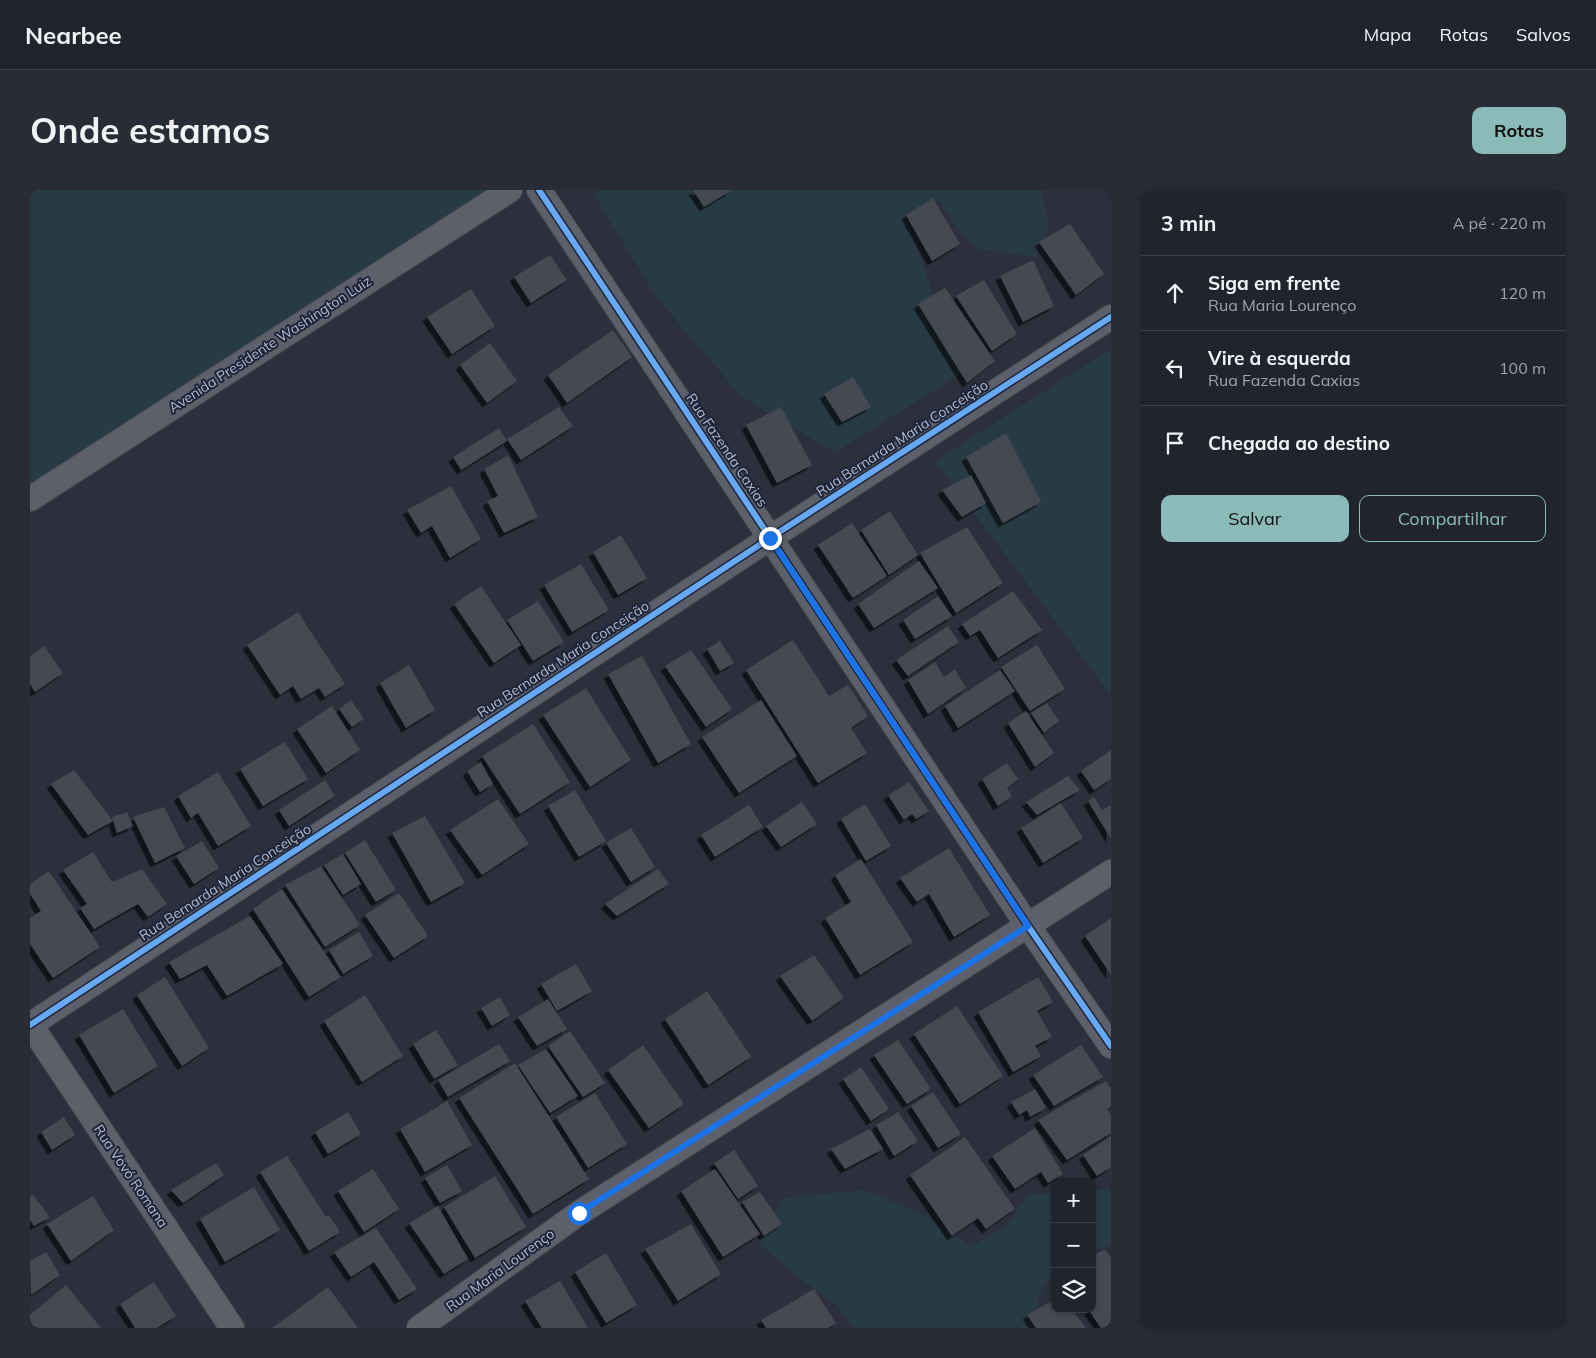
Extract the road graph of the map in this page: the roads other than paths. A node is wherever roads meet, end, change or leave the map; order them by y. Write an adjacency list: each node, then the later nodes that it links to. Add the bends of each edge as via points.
1 (510, 190): 4 (street, Avenida Presidente Washington Luiz)
2 (539, 190): 5 (street, Rua Fazenda Caxias)
3 (1111, 317): 5 (street, Rua Bernarda Maria Conceição)
4 (30, 499)
5 (770, 538): 7 (street, Rua Fazenda Caxias); 8 (street, Rua Bernarda Maria Conceição)
6 (1111, 872): 7 (street, Rua Maria Lourenço)
7 (1028, 926): 9 (street, Rua Fazenda Caxias); 11 (street, Rua Maria Lourenço, via 579,1213)
8 (30, 1024): 10 (street, Rua Vovó Romana)
9 (1111, 1046)
10 (232, 1328)
11 (419, 1328)

